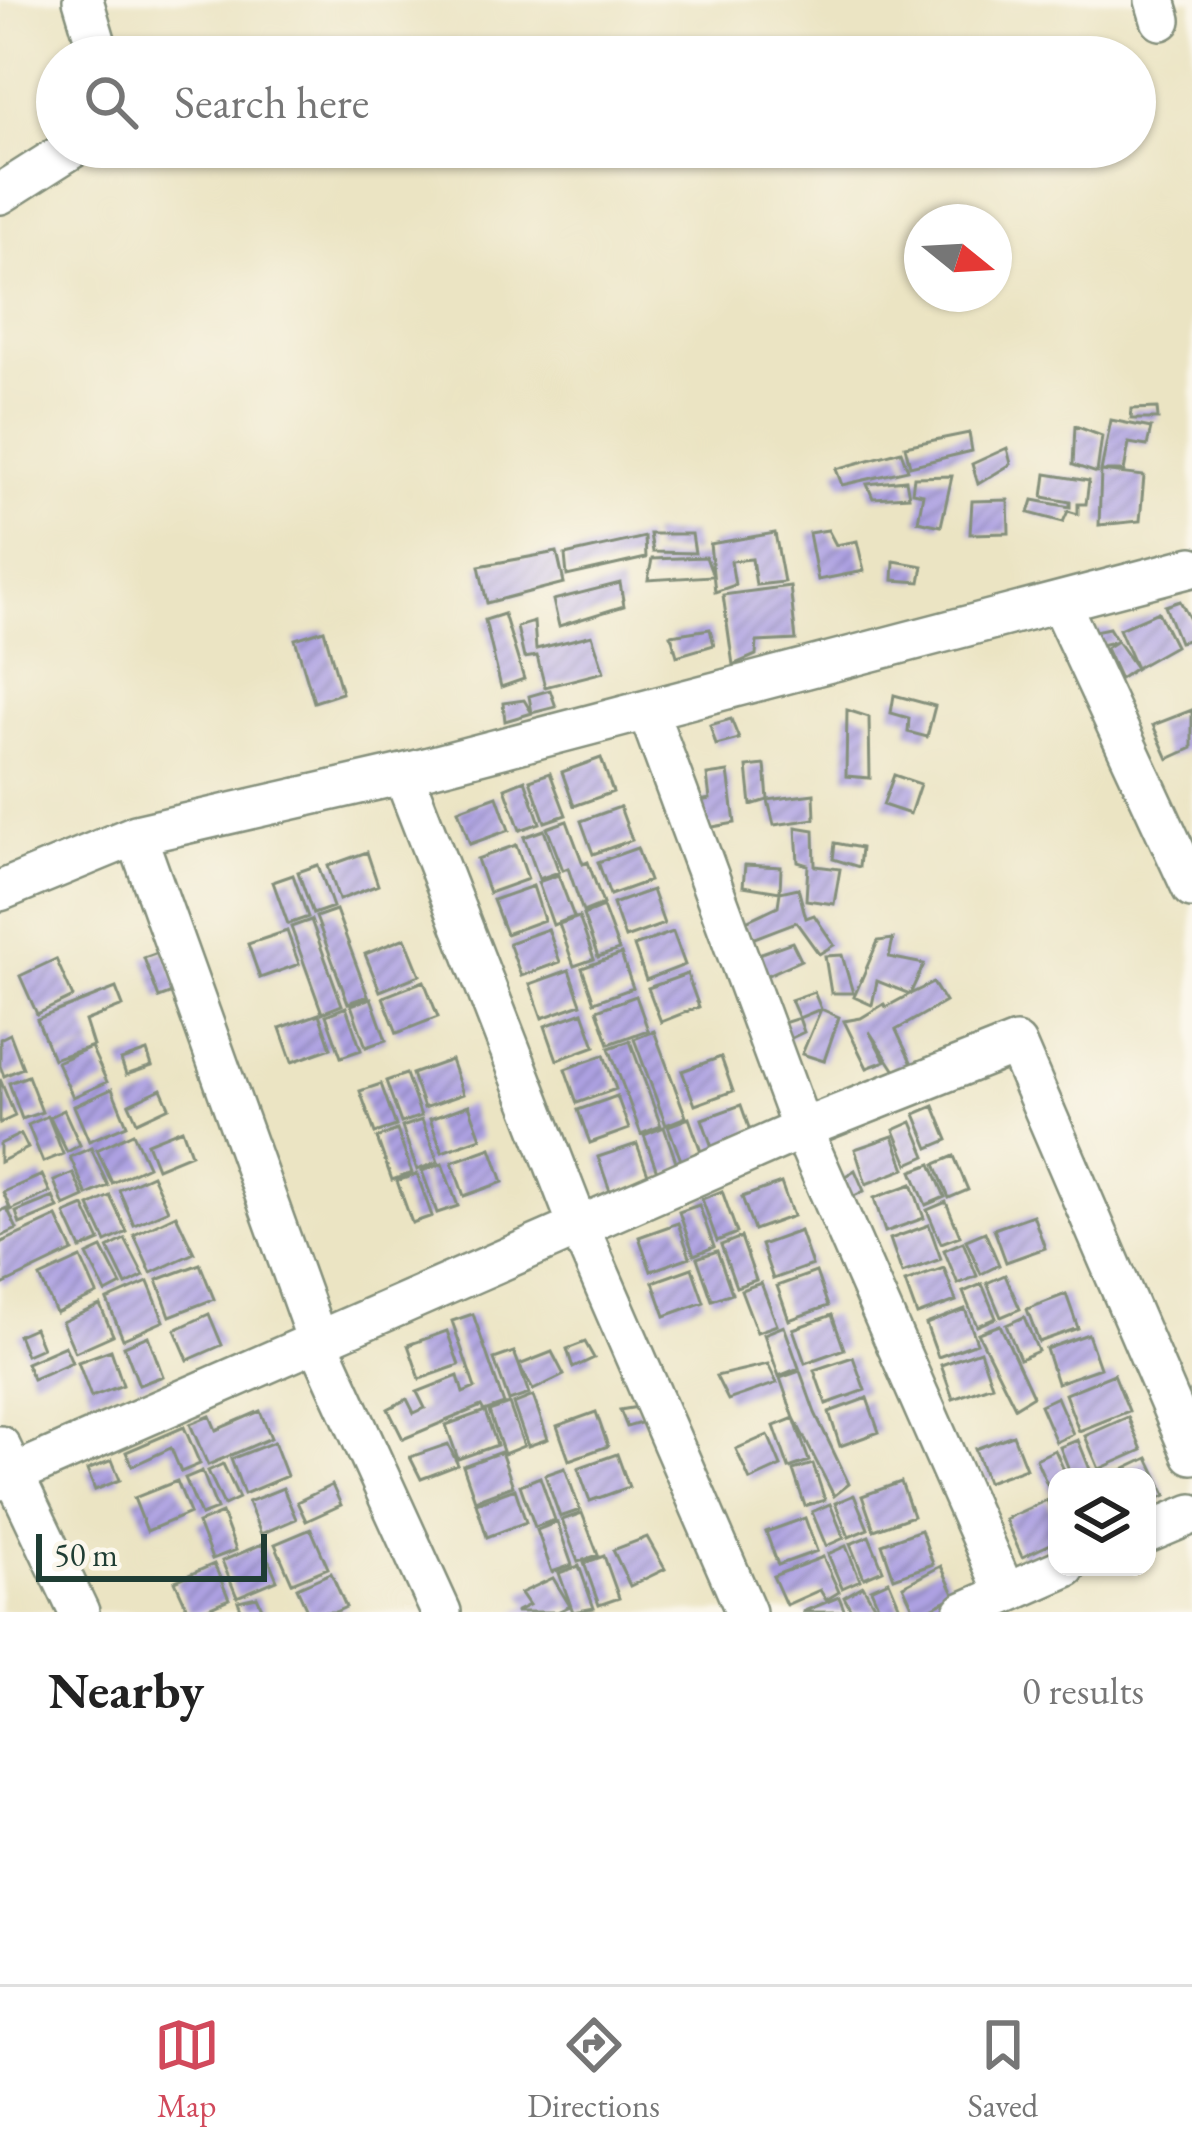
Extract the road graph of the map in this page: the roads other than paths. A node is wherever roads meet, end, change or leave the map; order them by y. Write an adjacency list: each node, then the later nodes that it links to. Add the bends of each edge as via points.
1 (83, 0): 2 (street)
2 (94, 36)
3 (41, 168): 4 (street)
4 (0, 194)
5 (1192, 568): 6 (street)
6 (1060, 603): 7 (street); 10 (street)
7 (648, 712): 8 (street); 12 (street)
8 (403, 774): 9 (street); 13 (street)
9 (136, 835): 11 (street); 14 (street)
10 (1192, 888)
11 (0, 891)
12 (802, 1129): 13 (street); 15 (street, via 1016,1044); 20 (street)
13 (579, 1227): 14 (street); 23 (street)
14 (317, 1340): 16 (street); 22 (street)
15 (1192, 1454)
16 (4, 1467): 21 (street)
17 (1192, 1514): 18 (street)
18 (1156, 1529)
19 (1048, 1574): 20 (street)
20 (1005, 1592): 24 (street)
21 (80, 1612)
22 (441, 1612)
23 (746, 1612)
24 (964, 1612)

